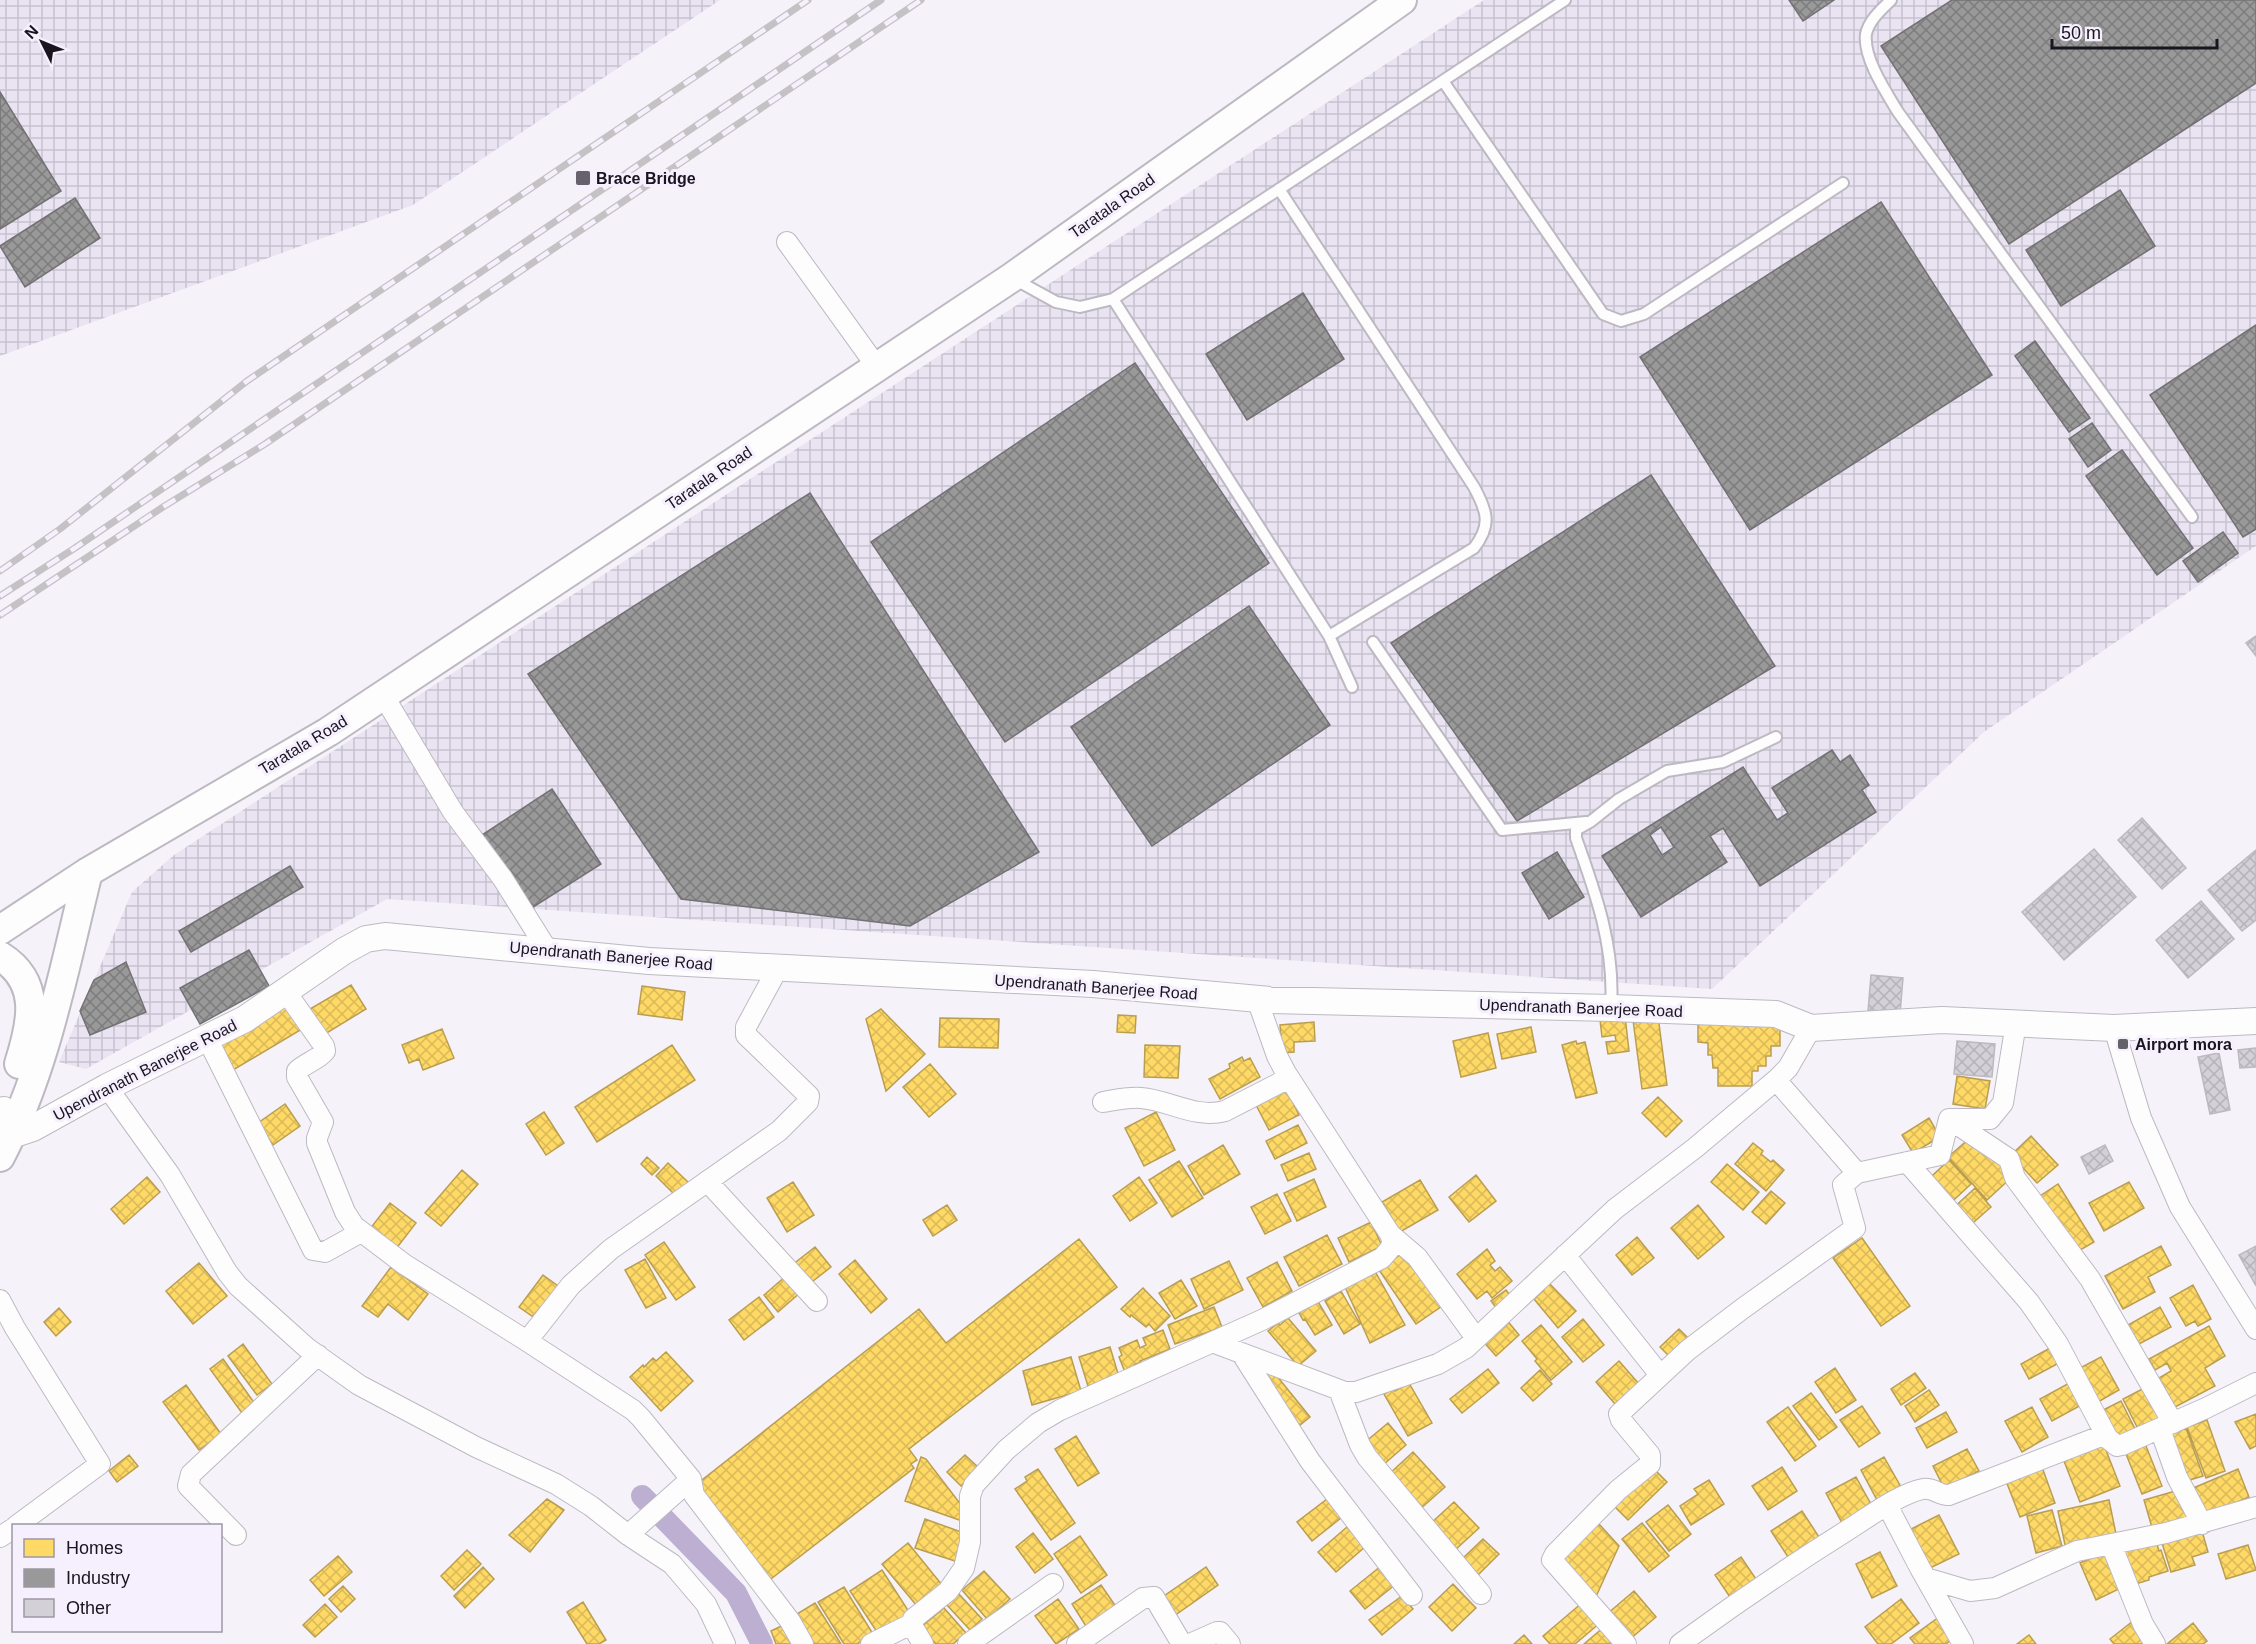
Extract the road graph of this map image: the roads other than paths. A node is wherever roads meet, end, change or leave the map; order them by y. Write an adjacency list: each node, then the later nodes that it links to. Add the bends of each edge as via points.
1 (1402, 0): 8 (main road, Taratala Road)
2 (1565, 0): 4 (lane)
3 (1891, 0): 11 (lane, via 1874,16 1866,34 1875,71 1898,112)
4 (1443, 81): 5 (lane, via 1603,314 1621,321 1644,314); 6 (lane)
5 (1843, 183)
6 (1279, 189): 9 (lane); 12 (lane, via 1474,487 1484,505 1486,520 1483,536 1474,548)
7 (787, 242): 10 (street)
8 (1011, 278): 9 (lane, via 1064,304 1080,307); 10 (main road, Taratala Road)
9 (1113, 298): 12 (lane)
10 (877, 367): 15 (main road, Taratala Road)
11 (2192, 516)
12 (1329, 636): 14 (lane)
13 (1372, 642): 17 (lane, via 1502,830)
14 (1352, 687)
15 (383, 695): 18 (main road, Taratala Road, via 328,732); 20 (street, via 453,812 503,879)
16 (1776, 738): 17 (lane, via 1723,762 1667,771 1619,799)
17 (1590, 822): 25 (lane, via 1575,834 1599,902 1609,946)
18 (88, 872): 19 (main road, Taratala Road); 36 (main road, via 49,1029)
19 (0, 930)
20 (548, 951): 22 (street, Upendranath Banerjee Road); 23 (street, Upendranath Banerjee Road, via 385,936 366,939 344,951)
21 (0, 956): 36 (main road, via 23,976 30,1010)
22 (778, 968): 24 (street, Upendranath Banerjee Road, via 1093,984); 39 (street, via 746,1026 746,1035 810,1099 779,1131)
23 (286, 992): 30 (street, Upendranath Banerjee Road); 40 (street, via 324,1046 322,1055 301,1067 297,1077 323,1122 316,1138 327,1170 345,1212)
24 (1257, 999): 25 (street, Upendranath Banerjee Road); 31 (street, via 1276,1056)
25 (1611, 1008): 28 (street, Upendranath Banerjee Road, via 1776,1014)
26 (2256, 1021): 29 (street, Upendranath Banerjee Road)
27 (2016, 1023): 28 (street, Upendranath Banerjee Road, via 1942,1020); 29 (street, Upendranath Banerjee Road); 35 (street, via 2003,1103 1998,1112 1990,1119)
28 (1811, 1028): 32 (street, via 1788,1068)
29 (2114, 1028): 45 (street, via 2141,1118 2180,1208)
30 (207, 1038): 33 (street, Upendranath Banerjee Road); 40 (street, via 313,1250 325,1252)
31 (1289, 1078): 34 (street, via 1216,1113 1204,1114 1142,1098); 41 (street)
32 (1776, 1080): 38 (street); 42 (street, via 1615,1209)
33 (107, 1087): 36 (street, Upendranath Banerjee Road, via 33,1128); 51 (street, via 170,1175 238,1286)
34 (1103, 1102)
35 (1949, 1119): 37 (street, via 1940,1155); 55 (street, via 2009,1159 2015,1178 2090,1279)
36 (4, 1130)
37 (1906, 1162): 38 (street); 56 (street, via 2029,1302 2058,1344)
38 (1857, 1173): 52 (street, via 1843,1185 1855,1228 1742,1308)
39 (707, 1180): 44 (street); 48 (street, via 611,1249 572,1285)
40 (361, 1232): 48 (street, via 404,1264)
41 (1390, 1234): 47 (street, via 1417,1257); 49 (street, via 1393,1243 1382,1258)
42 (1565, 1255): 47 (street); 52 (street)
43 (0, 1300): 60 (street, via 100,1464)
44 (818, 1301)
45 (2249, 1306): 46 (street)
46 (2256, 1329)
47 (1476, 1338): 54 (street, via 1438,1364 1356,1392)
48 (527, 1341): 57 (street, via 633,1410)
49 (1212, 1342): 50 (street); 69 (street, via 1060,1410 1006,1450 971,1490 970,1542 964,1568 948,1592)
50 (1242, 1354): 54 (street); 67 (street, via 1310,1461)
51 (318, 1355): 62 (street, via 359,1385 556,1484); 63 (street, via 191,1474 188,1486)
52 (1660, 1375): 79 (street, via 1619,1414 1650,1455 1650,1464 1618,1490 1552,1557 1554,1564)
53 (2256, 1383): 55 (street)
54 (1339, 1390): 68 (street, via 1367,1457)
55 (2166, 1426): 56 (street, via 2117,1446); 61 (street, via 2177,1477)
56 (2108, 1439): 58 (street, via 2101,1436 1949,1495 1923,1489)
57 (691, 1479): 62 (street); 71 (street, via 694,1495 790,1621)
58 (1887, 1504): 65 (street); 80 (street, via 1782,1571)
59 (2256, 1507): 61 (street)
60 (19, 1524)
61 (2202, 1524): 64 (street)
62 (628, 1535): 70 (street, via 672,1564 691,1584 706,1604)
63 (236, 1536)
64 (2111, 1544): 65 (street, via 2077,1551 1995,1588 1970,1591); 82 (street)
65 (1926, 1578): 81 (street)
66 (1053, 1584): 74 (street)
67 (1412, 1594)
68 (1481, 1594)
69 (910, 1624): 72 (street); 73 (street)
70 (725, 1644)
71 (803, 1644)
72 (871, 1644)
73 (923, 1644)
74 (968, 1644)
75 (1077, 1644): 76 (street, via 1143,1598 1154,1597)
76 (1182, 1644)
77 (1190, 1644): 78 (street, via 1220,1632)
78 (1230, 1644)
79 (1626, 1644)
80 (1680, 1644)
81 (1963, 1644)
82 (2155, 1644)

